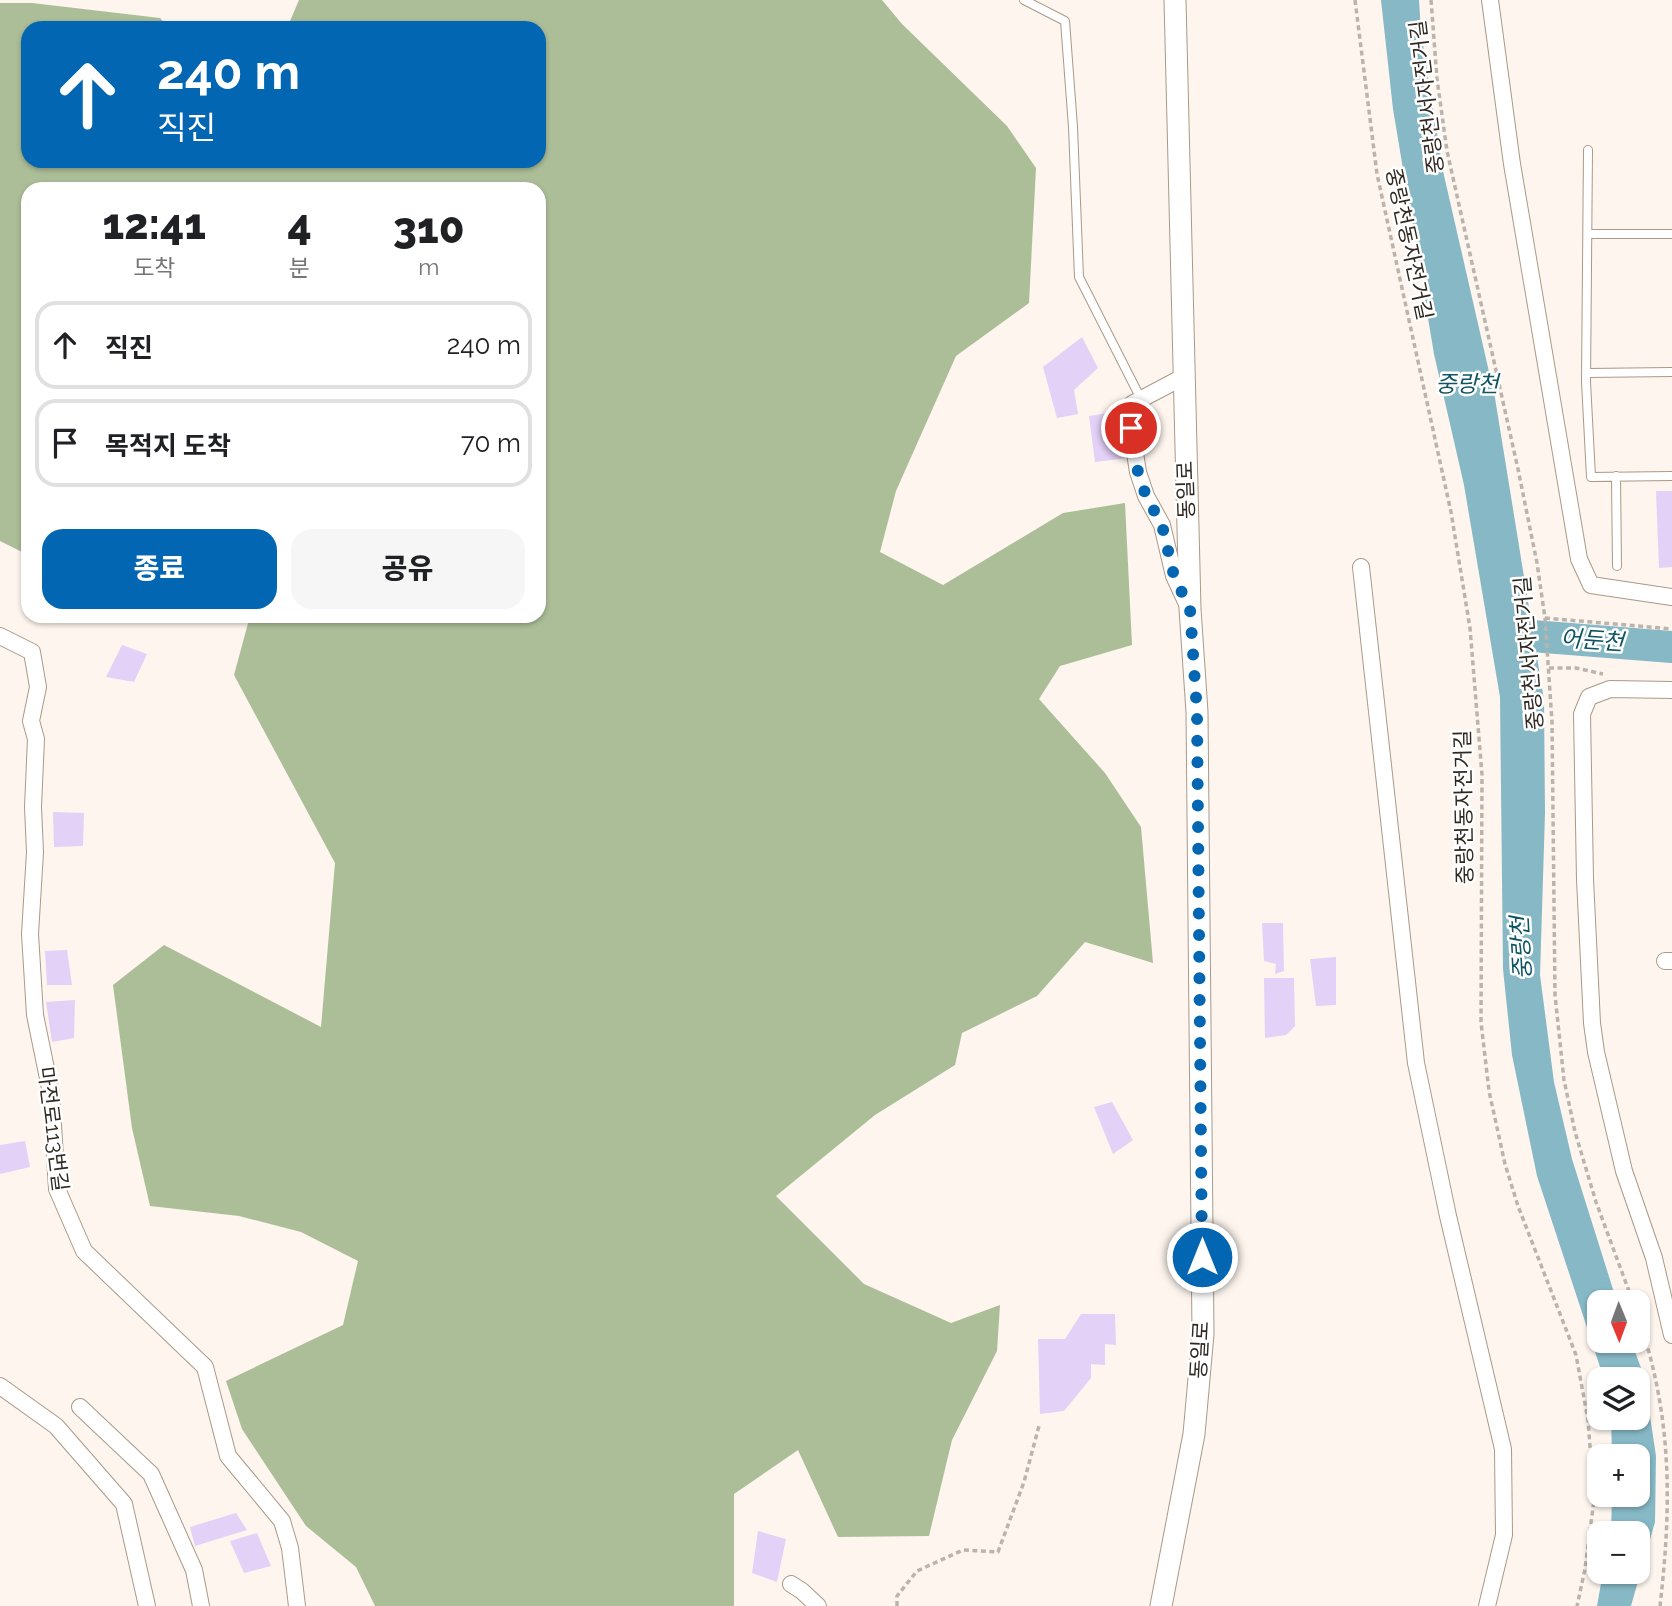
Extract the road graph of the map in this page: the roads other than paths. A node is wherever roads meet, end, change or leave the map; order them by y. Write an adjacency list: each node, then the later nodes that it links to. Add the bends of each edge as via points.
1 (1024, 0): 10 (lane, via 1065,21 1079,276)
2 (1175, 0): 9 (street, 동일로)
3 (1491, 6): 15 (street, via 1512,164 1579,559 1591,585)
4 (1588, 150): 5 (lane)
5 (1588, 234): 6 (lane); 8 (lane)
6 (1672, 234)
7 (1672, 372): 8 (lane)
8 (1587, 373): 11 (lane, via 1591,477)
9 (1183, 377): 10 (street); 16 (street, 동일로)
10 (1142, 399): 16 (street, via 1132,404 1138,472 1162,525 1174,576)
11 (1616, 476): 12 (lane); 13 (lane)
12 (1672, 476)
13 (1617, 566)
14 (1361, 567): 28 (street, via 1416,1063 1503,1449 1504,1535)
15 (1672, 597)
16 (1190, 609): 27 (street, 동일로, via 1197,712 1203,1334 1194,1434)
17 (0, 636): 25 (street, 마전로113번길, via 32,652 38,687 31,722 36,738 30,934 35,1015 51,1093 57,1189 84,1251 205,1367 228,1456 282,1521)
18 (1672, 690): 19 (street, via 1610,690 1589,697 1582,714 1596,1052 1624,1171 1654,1258)
19 (1672, 1335)
20 (0, 1386): 23 (street, via 56,1426 124,1504)
21 (80, 1407): 24 (street, via 150,1474 194,1570)
22 (791, 1584): 26 (street)
23 (148, 1606)
24 (201, 1606)
25 (297, 1606)
26 (818, 1606)
27 (1161, 1606)
28 (1487, 1606)

